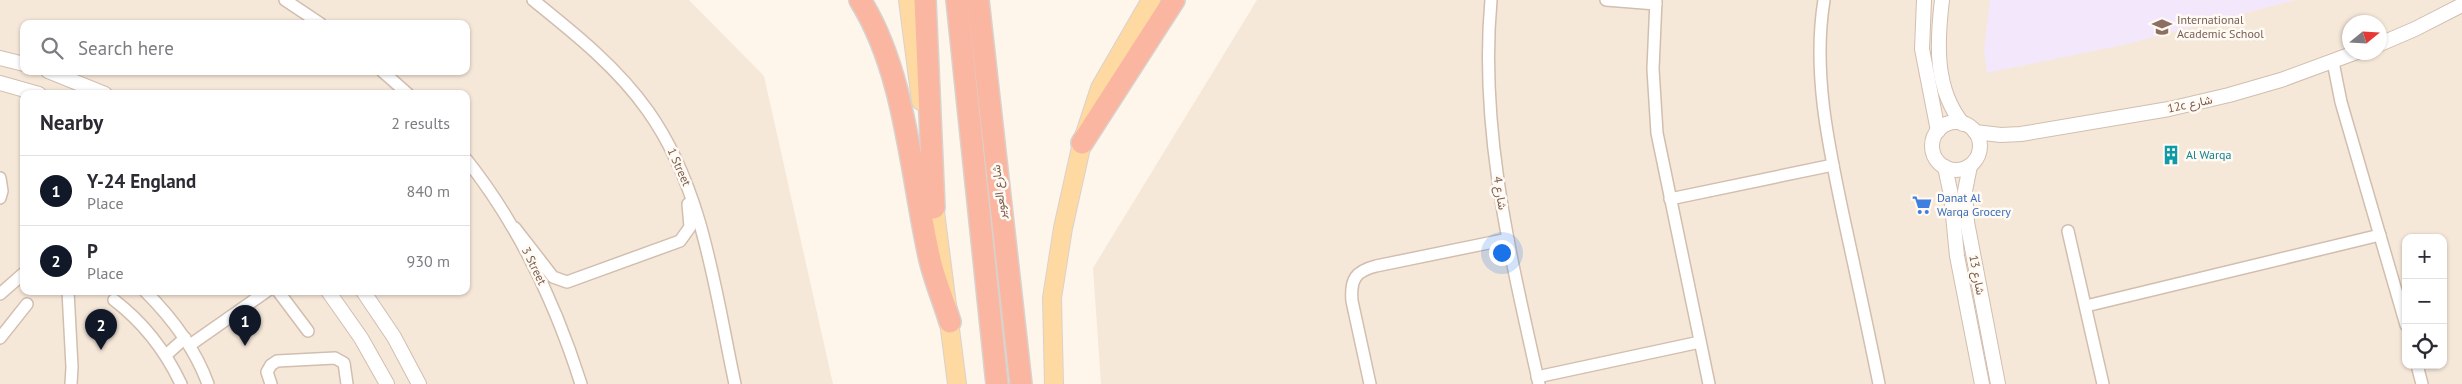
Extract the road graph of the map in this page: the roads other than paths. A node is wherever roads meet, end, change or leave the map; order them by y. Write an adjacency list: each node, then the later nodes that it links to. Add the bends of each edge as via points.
1 (284, 0): 17 (street)
2 (533, 0): 39 (street, 1 Street, via 592,49 632,91 661,130)
3 (860, 0): 61 (highway, via 876,31 894,82 931,262)
4 (908, 0): 43 (main road)
5 (924, 0): 43 (highway)
6 (957, 0): 82 (highway, شارع العوير)
7 (978, 0): 83 (highway, شارع العوير)
8 (1151, 0): 33 (main road, via 1100,88)
9 (1174, 0): 33 (highway)
10 (1490, 0): 47 (street, شارع 4, via 1488,92 1494,156)
11 (1606, 0): 15 (street)
12 (1824, 0): 36 (street, via 1821,86)
13 (1924, 0): 30 (street, via 1924,58)
14 (1942, 0): 29 (street, via 1938,46 1941,76 1948,100)
15 (1656, 2): 42 (street, via 1654,101)
16 (2459, 3): 18 (street)
17 (315, 20)
18 (2387, 41)
19 (0, 58): 21 (street)
20 (2342, 58): 22 (street, 12c شارع)
21 (20, 63)
22 (2329, 64): 32 (street, 12c شارع, via 2200,102); 46 (street)
23 (58, 75): 27 (street)
24 (387, 75): 28 (street)
25 (0, 83): 26 (street)
26 (27, 90)
27 (95, 90)
28 (403, 90)
29 (1963, 124): 30 (street, via 1950,124); 31 (street)
30 (1938, 131): 38 (street, via 1933,142 1934,154)
31 (1975, 132): 32 (street, 12c شارع); 34 (street)
32 (2018, 134): 34 (street, 12c شارع)
33 (1082, 143): 84 (main road, via 1062,228 1052,298)
34 (1979, 152): 37 (street)
35 (470, 165): 44 (street, 3 Street)
36 (1833, 165): 42 (street); 87 (street)
37 (1970, 166): 38 (street, via 1958,170); 89 (street, شارع 13, via 1965,191 1967,222)
38 (1945, 167): 88 (street, شارع 13, via 1957,256)
39 (682, 173): 44 (street, via 691,221 684,237 572,281 553,277); 80 (street, 1 Street, via 700,221)
40 (0, 178): 41 (street)
41 (0, 198)
42 (1670, 200): 66 (street)
43 (934, 208): 61 (main road)
44 (515, 228): 79 (street, 3 Street, via 559,320)
45 (2068, 231): 59 (street)
46 (2380, 235): 59 (street); 62 (street)
47 (1508, 239): 70 (street, شارع 4); 85 (street, via 1376,266 1364,269 1355,277 1351,288 1352,301)
48 (20, 276): 49 (street)
49 (0, 294)
50 (68, 295): 68 (street)
51 (149, 295): 65 (street)
52 (260, 295): 65 (street)
53 (281, 295): 63 (street)
54 (331, 295): 77 (street, via 361,338)
55 (366, 295): 60 (street)
56 (370, 295): 60 (street)
57 (114, 300): 67 (street, via 138,320)
58 (27, 304): 64 (street)
59 (2086, 306): 90 (street)
60 (384, 322): 78 (street)
61 (950, 322): 81 (main road)
62 (2406, 324)
63 (308, 332)
64 (0, 338)
65 (187, 342): 67 (street); 74 (street)
66 (1700, 342): 70 (street); 86 (street)
67 (166, 355): 73 (street)
68 (72, 367): 71 (street); 72 (street)
69 (2418, 369): 91 (street)
70 (1538, 381)
71 (71, 384)
72 (76, 384)
73 (181, 384)
74 (208, 384)
75 (271, 384): 76 (street, via 268,372 277,362 335,358 344,363)
76 (346, 384)
77 (387, 384)
78 (419, 384)
79 (581, 384)
80 (735, 384)
81 (957, 384)
82 (997, 384)
83 (1021, 384)
84 (1054, 384)
85 (1370, 384)
86 (1709, 384)
87 (1879, 384)
88 (1982, 384)
89 (1998, 384)
90 (2103, 384)
91 (2422, 384)

